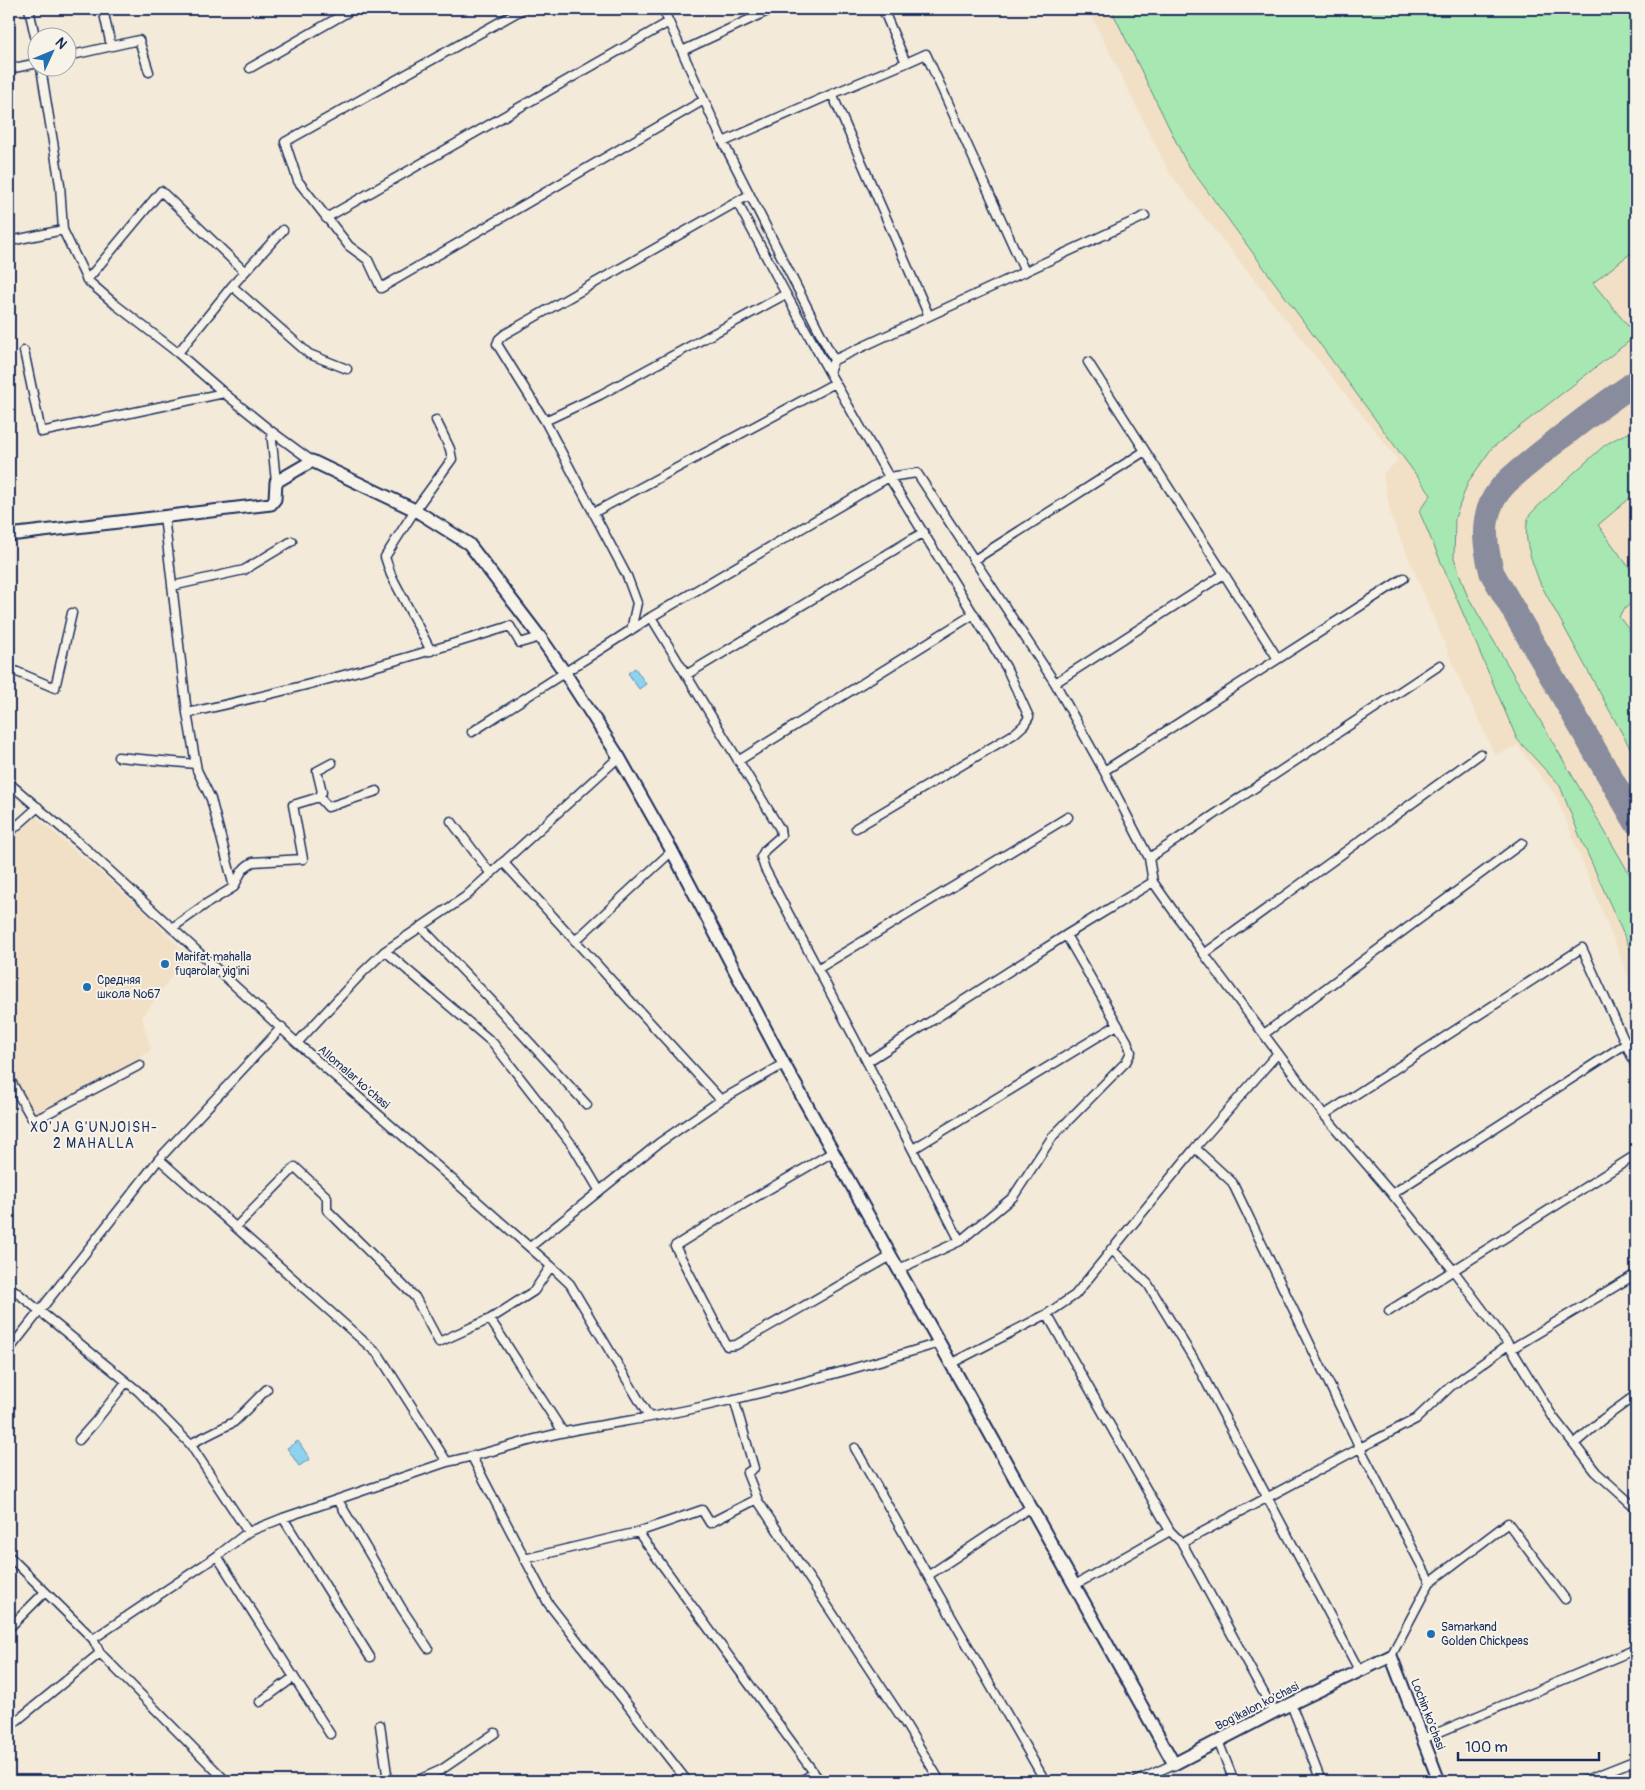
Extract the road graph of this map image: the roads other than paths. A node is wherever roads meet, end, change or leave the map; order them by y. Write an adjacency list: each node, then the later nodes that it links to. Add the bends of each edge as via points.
1 (29, 9): 9 (street)
2 (103, 9): 10 (street)
3 (353, 9): 15 (street)
4 (523, 9): 25 (street, via 285,142 298,181)
5 (663, 9): 8 (street)
6 (772, 9): 11 (street)
7 (883, 9): 13 (street)
8 (669, 22): 11 (street); 25 (street)
9 (33, 28)
10 (111, 46): 12 (street); 17 (street, via 140,40)
11 (682, 51): 20 (street)
12 (78, 54)
13 (906, 63): 19 (street); 30 (street, via 926,54)
14 (28, 65): 16 (street)
15 (250, 68)
16 (9, 69)
17 (149, 72)
18 (43, 78): 26 (street, via 60,185)
19 (832, 94): 21 (street); 34 (street)
20 (704, 100): 21 (street); 25 (street, via 381,288 368,260 349,246)
21 (723, 142): 22 (street)
22 (749, 195): 23 (street); 37 (street)
23 (737, 202): 33 (street); 44 (street, via 499,339 497,344)
24 (1145, 216): 30 (street)
25 (326, 218)
26 (63, 230): 28 (street); 31 (street)
27 (282, 230): 29 (street)
28 (10, 241)
29 (244, 271): 31 (street, via 161,191); 32 (street)
30 (1025, 272): 34 (street)
31 (87, 280): 36 (street)
32 (232, 286): 36 (street); 39 (street, via 309,354)
33 (786, 294): 40 (street); 44 (street, via 600,395)
34 (929, 316): 37 (street)
35 (24, 351): 42 (street, via 41,432)
36 (178, 353): 42 (street)
37 (834, 360): 40 (street)
38 (1088, 362): 46 (street)
39 (347, 369)
40 (829, 372): 41 (street)
41 (835, 383): 48 (street); 51 (street)
42 (224, 393): 45 (street)
43 (436, 420): 50 (street, via 452,459)
44 (545, 421): 51 (street)
45 (271, 431): 47 (street); 49 (street)
46 (1145, 451): 56 (street); 57 (street)
47 (312, 461): 49 (street); 50 (street)
48 (889, 477): 53 (street); 56 (street, via 916,473); 62 (street)
49 (276, 482): 52 (street, via 275,499 271,504)
50 (415, 510): 64 (street, via 469,544); 65 (street, via 385,557 391,575)
51 (594, 513): 63 (street, via 627,576 637,603)
52 (164, 516): 54 (street); 59 (street)
53 (924, 532): 61 (street); 70 (street)
54 (9, 535)
55 (292, 542): 59 (street, via 244,570)
56 (974, 560): 71 (street)
57 (1224, 574): 66 (street); 71 (street)
58 (1404, 578): 66 (street)
59 (172, 586): 72 (street)
60 (72, 612): 68 (street, via 55,688)
61 (974, 614): 77 (street); 87 (street, via 1006,667 1030,717 1014,734)
62 (651, 617): 63 (street); 70 (street)
63 (631, 630): 69 (street)
64 (540, 637): 65 (street, via 520,643 510,626); 69 (street)
65 (431, 651): 72 (street, via 259,698)
66 (1278, 659): 80 (street)
67 (1440, 665): 91 (street)
68 (9, 670)
69 (566, 673): 73 (street); 76 (street)
70 (686, 675): 77 (street)
71 (1055, 683): 80 (street)
72 (187, 713): 79 (street)
73 (472, 732)
74 (1480, 754): 101 (street)
75 (118, 757): 79 (street)
76 (619, 757): 90 (street); 92 (street)
77 (738, 761): 102 (street, via 780,829 781,836 764,850 765,869)
78 (332, 763): 83 (street, via 316,771 322,792)
79 (196, 764): 95 (street, via 211,799)
80 (1104, 771): 91 (street)
81 (9, 783): 84 (street, Allomalar ko'chasi)
82 (377, 791): 83 (street, via 328,807)
83 (319, 798): 95 (street, via 292,805 302,859 253,862 240,872)
84 (38, 807): 88 (street); 97 (street, Allomalar ko'chasi)
85 (1068, 817): 102 (street)
86 (451, 821): 93 (street)
87 (856, 828)
88 (9, 833)
89 (1522, 843): 105 (street)
90 (672, 851): 99 (street); 110 (street)
91 (1149, 858): 94 (street)
92 (503, 862): 93 (street); 99 (street)
93 (491, 874): 96 (street, via 465,897)
94 (1153, 882): 98 (street); 101 (street)
95 (234, 887): 97 (street)
96 (421, 927): 100 (street); 115 (street)
97 (172, 928): 104 (street, Allomalar ko'chasi)
98 (1066, 935): 103 (street); 109 (street)
99 (575, 941): 114 (street)
100 (385, 950): 106 (street); 122 (street, via 493,1043 573,1146)
101 (1204, 954): 105 (street)
102 (818, 968): 109 (street)
103 (1117, 1025): 118 (street); 125 (street, via 1131,1052 1126,1062 1053,1136 1013,1197)
104 (282, 1027): 106 (street, Allomalar ko'chasi); 121 (street)
105 (1264, 1034): 108 (street)
106 (298, 1043): 126 (street, Allomalar ko'chasi)
107 (1627, 1043): 112 (street); 116 (street, via 1582,948); 123 (street)
108 (1278, 1053): 116 (street); 117 (street)
109 (867, 1062): 118 (street)
110 (784, 1064): 114 (street); 119 (street)
111 (140, 1065): 113 (street, via 36,1118)
112 (1636, 1066)
113 (9, 1078)
114 (721, 1100): 122 (street)
115 (587, 1105)
116 (1324, 1115): 123 (street)
117 (1195, 1148): 127 (street); 152 (street, via 1232,1182)
118 (913, 1149): 125 (street)
119 (833, 1152): 128 (street); 128 (street, via 675,1246 727,1346 736,1345)
120 (1636, 1155): 131 (street)
121 (159, 1159): 124 (street); 134 (street)
122 (599, 1190): 126 (street)
123 (1392, 1194): 131 (street)
124 (236, 1227): 137 (street, via 295,1167 328,1197 327,1210 415,1297 439,1342); 154 (street, via 379,1355)
125 (960, 1241): 130 (street)
126 (530, 1248): 129 (street, Allomalar ko'chasi)
127 (1111, 1249): 136 (street, via 1075,1295); 155 (street, via 1148,1284 1195,1361)
128 (891, 1256): 130 (street)
129 (551, 1266): 137 (street, via 534,1291); 146 (street, Allomalar ko'chasi, via 570,1284)
130 (899, 1269): 138 (street)
131 (1453, 1270): 135 (street); 139 (street)
132 (1636, 1274): 139 (street)
133 (9, 1286): 134 (street)
134 (38, 1311): 140 (street); 142 (street)
135 (1389, 1311)
136 (1047, 1314): 141 (street); 163 (street)
137 (490, 1319): 147 (street)
138 (938, 1343): 141 (street); 145 (street, via 861,1368)
139 (1511, 1349): 150 (street, via 1553,1417); 152 (street, via 1508,1345 1451,1386 1416,1419)
140 (9, 1350)
141 (950, 1364): 158 (street)
142 (126, 1382): 148 (street); 149 (street)
143 (267, 1389): 149 (street, via 234,1422)
144 (1636, 1394): 150 (street)
145 (734, 1399): 146 (street); 156 (street, via 754,1468 747,1473)
146 (649, 1417): 147 (street)
147 (563, 1432): 153 (street)
148 (79, 1440)
149 (190, 1444): 161 (street)
150 (1574, 1444): 159 (street, via 1596,1472)
151 (855, 1448): 168 (street)
152 (1360, 1448): 155 (street); 169 (street)
153 (472, 1457): 154 (street); 167 (street)
154 (447, 1462): 157 (street)
155 (1268, 1498): 164 (street); 181 (street)
156 (758, 1499): 162 (street, via 710,1523 702,1510); 201 (street)
157 (338, 1500): 160 (street); 175 (street)
158 (1030, 1507): 168 (street); 170 (street)
159 (1636, 1508)
160 (283, 1518): 161 (street); 179 (street)
161 (248, 1532): 166 (street)
162 (638, 1532): 167 (street); 194 (street)
163 (1170, 1532): 164 (street); 170 (street)
164 (1182, 1544): 185 (street)
165 (9, 1556): 171 (street)
166 (217, 1556): 174 (street); 182 (street)
167 (524, 1559): 198 (street, via 548,1603)
168 (929, 1575): 202 (street)
169 (1430, 1582): 172 (street, via 1508,1523); 178 (street)
170 (1075, 1585): 193 (street)
171 (45, 1592): 173 (street); 174 (street)
172 (1565, 1599)
173 (9, 1628)
174 (93, 1639): 177 (street)
175 (428, 1648)
176 (1634, 1650): 180 (street); 190 (street)
177 (100, 1653): 187 (street); 195 (street)
178 (1391, 1656): 181 (street, Bog'ikalon ko'chasi); 190 (street, Lochin ko'chasi)
179 (370, 1657)
180 (1636, 1660)
181 (1360, 1672): 184 (street, Bog'ikalon ko'chasi)
182 (294, 1677): 183 (street); 189 (street)
183 (260, 1702)
184 (1291, 1704): 185 (street, Bog'ikalon ko'chasi); 205 (street)
185 (1274, 1712): 191 (street, Bog'ikalon ko'chasi)
186 (380, 1725): 196 (street)
187 (9, 1727)
188 (495, 1733): 197 (street, via 441,1770)
189 (330, 1734)
190 (1423, 1739): 206 (street, Lochin ko'chasi)
191 (1218, 1741): 193 (street, Bog'ikalon ko'chasi); 204 (street)
192 (1636, 1760): 207 (street)
193 (1174, 1764): 203 (street, Bog'ikalon ko'chasi)
194 (814, 1773): 199 (street); 200 (street)
195 (226, 1781)
196 (388, 1781)
197 (416, 1781)
198 (687, 1781)
199 (802, 1781)
200 (820, 1781)
201 (940, 1781)
202 (1045, 1781)
203 (1137, 1781)
204 (1234, 1781)
205 (1321, 1781)
206 (1439, 1781)
207 (1583, 1781)

